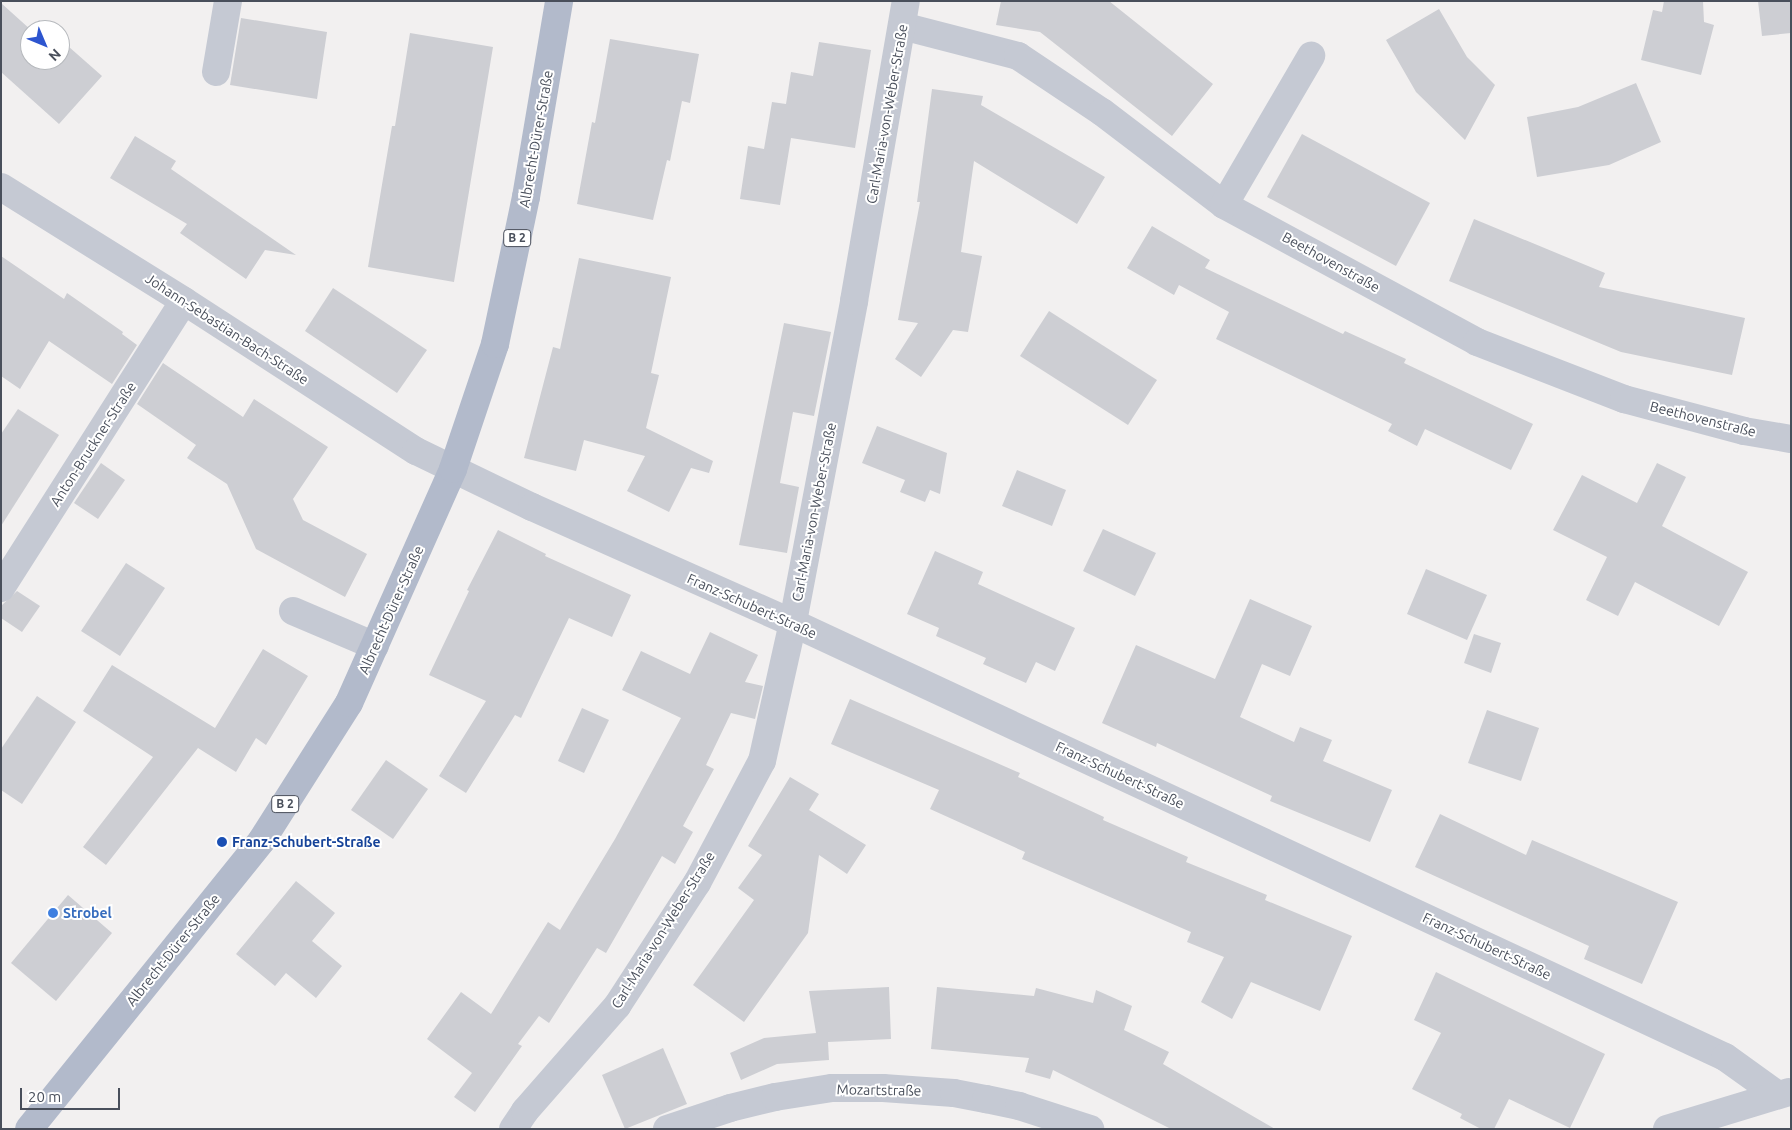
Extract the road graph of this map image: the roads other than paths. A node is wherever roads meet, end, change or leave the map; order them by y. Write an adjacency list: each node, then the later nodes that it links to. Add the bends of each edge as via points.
1 (228, 1): 5 (street)
2 (559, 1): 10 (main road, Albrecht-Dürer-Straße / B 2, via 526,196 495,344)
3 (904, 14): 7 (street, Beethovenstraße, via 1018,56 1102,112); 13 (street, Carl-Maria-von-Weber-Straße)
4 (1311, 56): 7 (street)
5 (216, 72)
6 (1, 187): 8 (street, Johann-Sebastian-Bach-Straße)
7 (1224, 205): 9 (street, Beethovenstraße, via 1477,342 1624,398 1744,431)
8 (184, 301): 10 (street, Johann-Sebastian-Bach-Straße, via 388,435); 11 (street, Anton-Bruckner-Straße)
9 (1791, 439)
10 (454, 469): 13 (street, Franz-Schubert-Straße); 14 (main road, Albrecht-Dürer-Straße / B 2)
11 (1, 588)
12 (294, 611): 14 (street)
13 (793, 623): 15 (street, Franz-Schubert-Straße, via 1725,1057); 17 (street, Carl-Maria-von-Weber-Straße, via 762,762 697,883 617,1006 525,1111)
14 (375, 646): 16 (main road, Albrecht-Dürer-Straße / B 2, via 349,703 262,840)
15 (1784, 1094): 20 (street)
16 (29, 1129)
17 (514, 1129)
18 (668, 1129): 19 (street, Mozartstraße, via 730,1108 832,1088 954,1093 1019,1106)
19 (1090, 1129)
20 (1666, 1129)

